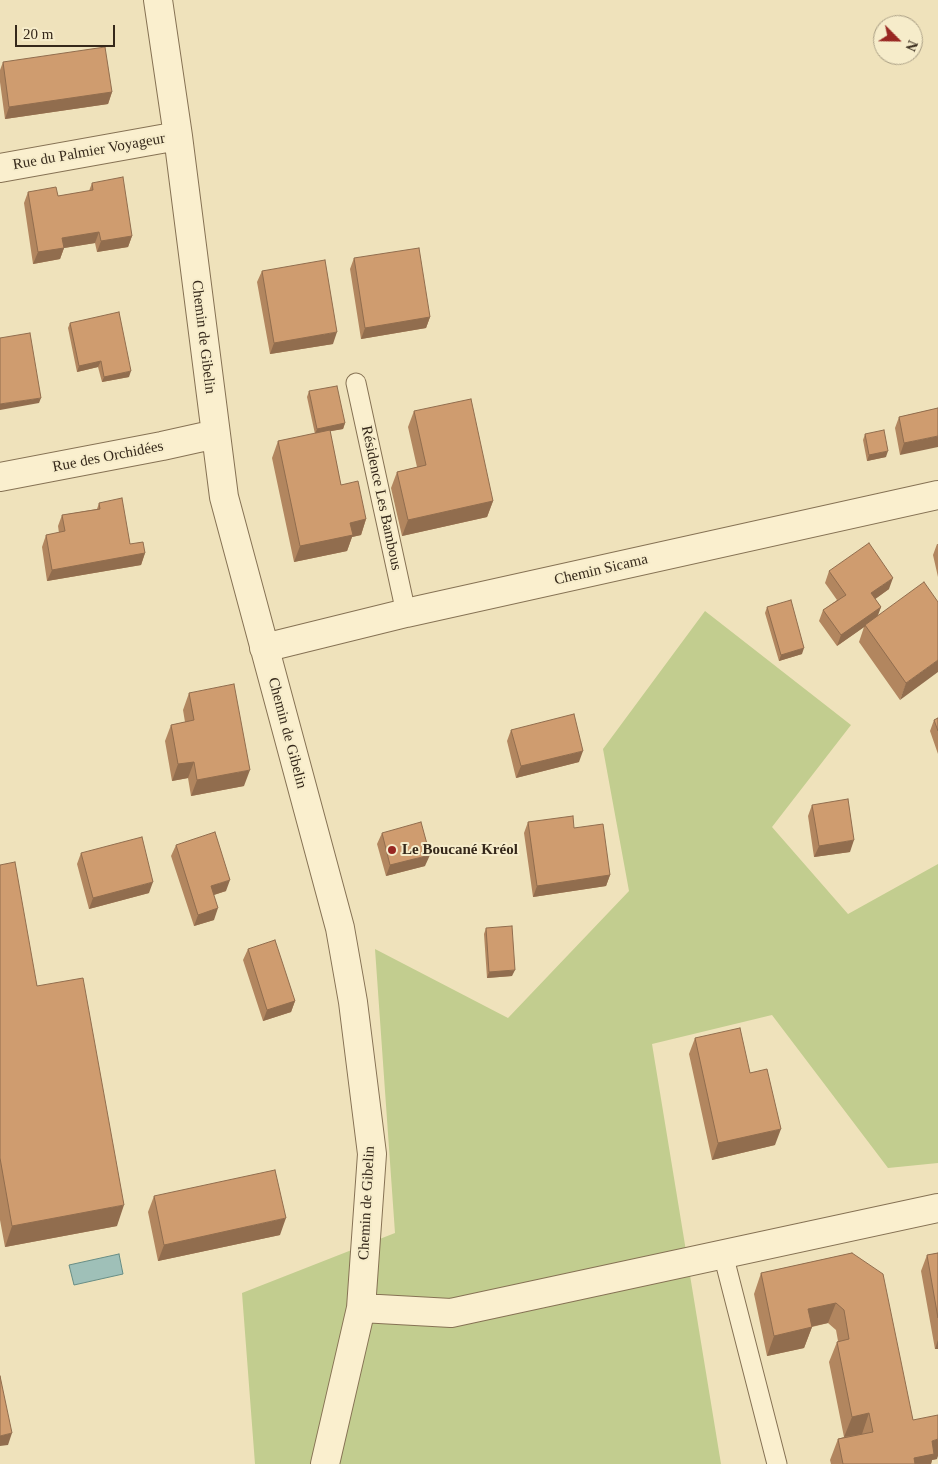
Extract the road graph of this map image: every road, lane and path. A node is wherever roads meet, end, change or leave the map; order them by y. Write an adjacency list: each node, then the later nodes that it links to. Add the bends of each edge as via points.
1 (158, 0): 2 (street, Chemin de Gibelin)
2 (178, 136): 3 (street, Rue du Palmier Voyageur); 5 (street, Chemin de Gibelin)
3 (0, 168)
4 (356, 383): 8 (lane, Résidence Les Bambous)
5 (216, 434): 6 (street, Rue des Orchidées); 9 (street, Chemin de Gibelin, via 224,497)
6 (0, 477)
7 (938, 495): 8 (street, Chemin Sicama)
8 (406, 613): 9 (street, Chemin Sicama)
9 (264, 648): 12 (street, Chemin de Gibelin, via 340,928 353,1002 372,1154)
10 (938, 1208): 11 (street)
11 (723, 1254): 12 (street, via 451,1313); 14 (lane)
12 (361, 1308): 13 (street, Chemin de Gibelin)
13 (325, 1464)
14 (777, 1464)

